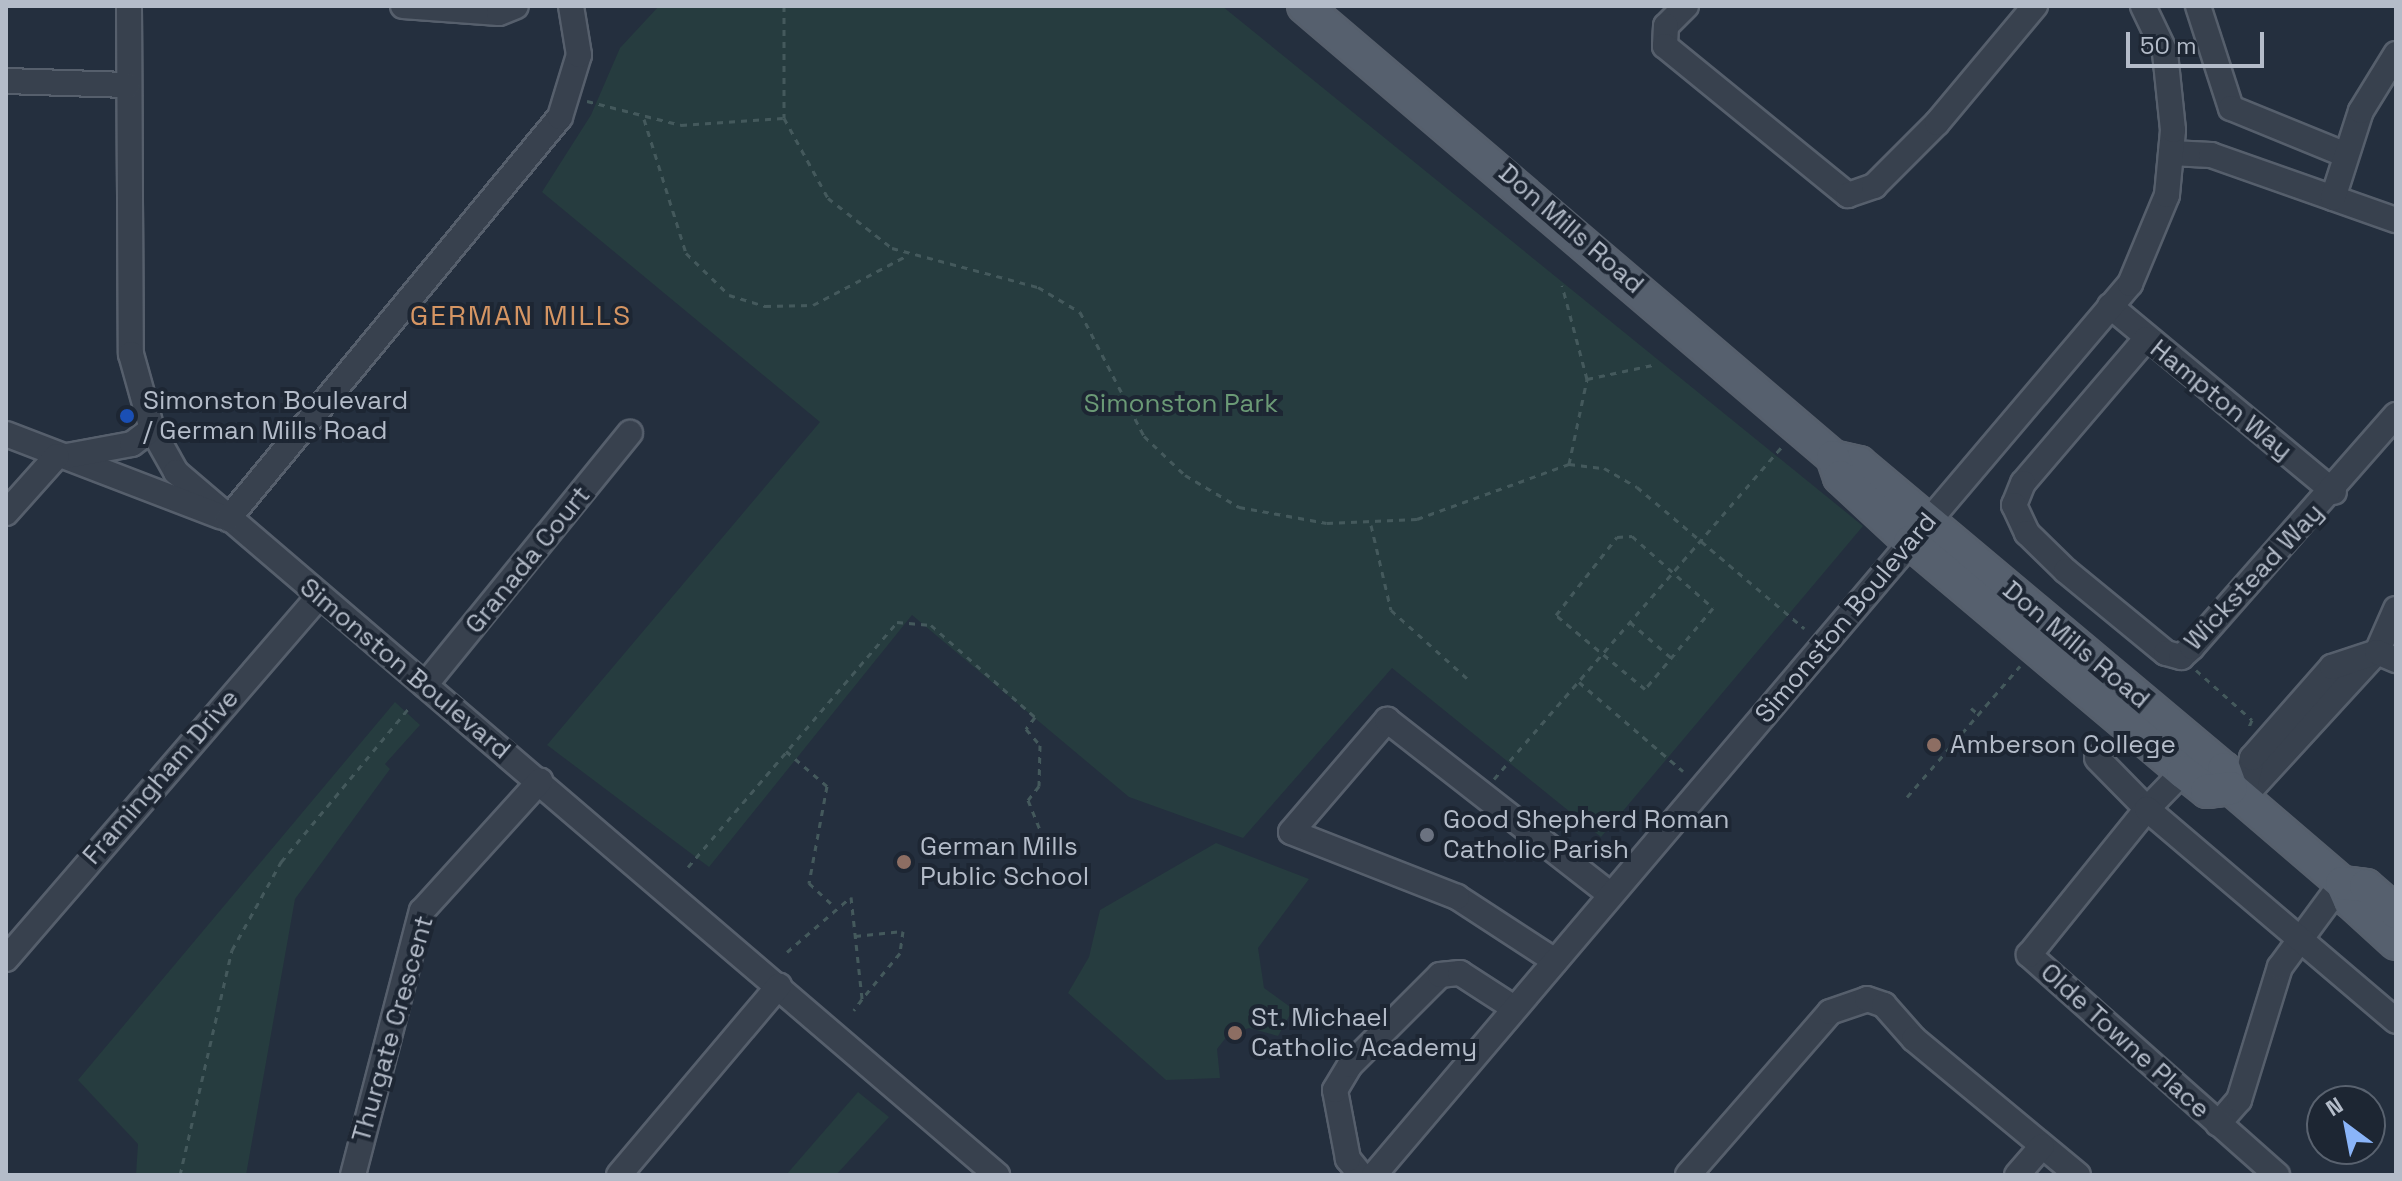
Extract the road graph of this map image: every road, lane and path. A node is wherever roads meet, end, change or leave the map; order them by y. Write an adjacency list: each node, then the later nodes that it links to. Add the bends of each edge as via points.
1 (129, 6): 13 (street, Simonston Boulevard)
2 (403, 6): 3 (street, via 499,13)
3 (516, 6)
4 (571, 6): 14 (street, via 580,43)
5 (784, 6): 15 (path)
6 (1304, 6): 28 (main road, Don Mills Road)
7 (1686, 6): 8 (street, via 1666,26 1665,46 1848,195 1874,186 1937,123)
8 (2035, 6)
9 (2143, 6): 17 (street, Simonston Boulevard, via 2165,52 2174,96)
10 (2198, 6): 18 (street, via 2231,108)
11 (2396, 54): 18 (street, via 2371,89)
12 (6, 81): 13 (street)
13 (128, 85): 29 (street, Simonston Boulevard, via 135,212 131,354)
14 (572, 95): 16 (path); 36 (street, via 508,187)
15 (784, 118): 16 (path, via 706,126); 21 (path, via 835,206)
16 (644, 119): 21 (path, via 686,253 729,295 765,306 813,305)
17 (2171, 153): 19 (street, via 2211,155); 23 (street, Simonston Boulevard, via 2150,247)
18 (2346, 155): 19 (street)
19 (2333, 198): 20 (street)
20 (2396, 220)
21 (908, 255): 37 (path, via 1038,287 1080,312 1144,436 1185,475 1239,507)
22 (1562, 285): 26 (path)
23 (2110, 306): 24 (street, Hampton Way); 38 (street, Simonston Boulevard)
24 (2146, 339): 34 (street, Hampton Way); 48 (street, Wickstead Way, via 2023,483 2014,505 2027,533 2066,571 2166,653)
25 (1653, 365): 26 (path)
26 (1587, 379): 33 (path)
27 (2396, 415): 34 (street, Wickstead Way)
28 (1800, 427): 38 (main road, Don Mills Road, via 1833,457 1840,477); 39 (path)
29 (152, 429): 32 (street, via 99,454); 36 (street, Simonston Boulevard, via 176,472)
30 (630, 433): 52 (street, Granada Court)
31 (6, 434): 32 (street)
32 (57, 456): 35 (street); 36 (street)
33 (1569, 464): 37 (path, via 1417,519); 39 (path, via 1604,468 1637,487)
34 (2334, 492): 48 (street, Wickstead Way)
35 (6, 513)
36 (228, 519): 41 (street, Simonston Boulevard)
37 (1371, 525): 50 (path, via 1391,610)
38 (1918, 532): 60 (main road, Don Mills Road); 63 (main road, Don Mills Road, via 2224,769); 69 (street, Simonston Boulevard)
39 (1698, 541): 40 (path); 44 (path)
40 (1673, 572): 43 (path); 45 (path, via 1632,536 1617,537 1556,615); 49 (path, via 1713,608)
41 (318, 598): 52 (street, Simonston Boulevard); 76 (street, Framingham Drive)
42 (2396, 609): 46 (street)
43 (1630, 622): 45 (path); 49 (path)
44 (1804, 628)
45 (1601, 656): 49 (path, via 1645,689); 51 (path)
46 (2386, 656): 63 (street, via 2332,667 2252,758)
47 (2028, 657): 55 (path)
48 (2181, 657): 56 (path, via 2252,720)
49 (1675, 661)
50 (1468, 679)
51 (1579, 682): 59 (path); 62 (path)
52 (425, 685): 61 (street, Simonston Boulevard)
53 (409, 708): 85 (path, via 281,862 232,950)
54 (1971, 708): 55 (path)
55 (1979, 715): 64 (path)
56 (2246, 734)
57 (786, 751): 66 (path, via 897,622 931,625 1035,717 1026,729 1040,745 1039,786 1028,800 1042,834); 67 (path); 70 (path, via 827,786 809,883)
58 (2097, 758): 65 (street)
59 (1683, 771)
60 (2183, 772): 63 (main road, Don Mills Road, via 2207,791); 65 (street, Olde Towne Place)
61 (540, 781): 78 (street, Simonston Boulevard); 86 (street, Thurgate Crescent, via 422,911)
62 (1483, 791): 69 (street); 77 (street, via 1387,720 1291,832 1457,897)
63 (2237, 793): 68 (main road, Don Mills Road)
64 (1907, 797)
65 (2147, 809): 73 (street); 83 (street, Olde Towne Place, via 2029,955)
66 (1035, 852)
67 (688, 867)
68 (2342, 883): 71 (main road, Don Mills Road, via 2366,886); 73 (street, Olde Towne Place); 74 (main road, Don Mills Road, via 2350,901)
69 (1610, 894): 77 (street, Simonston Boulevard)
70 (834, 906): 72 (path, via 851,897); 75 (path)
71 (2396, 912)
72 (855, 936): 79 (path); 79 (path, via 903,931 900,953)
73 (2297, 937): 82 (street); 83 (street, Olde Towne Place, via 2264,1010 2239,1100)
74 (2396, 943)
75 (787, 952)
76 (6, 959)
77 (1555, 961): 80 (street, Simonston Boulevard)
78 (779, 986): 87 (street); 88 (street, Simonston Boulevard)
79 (862, 999): 81 (path)
80 (1514, 1008): 89 (street, via 1460,973 1440,975 1350,1065 1335,1090 1348,1159); 90 (street, Simonston Boulevard)
81 (854, 1010)
82 (2396, 1021)
83 (2218, 1124): 94 (street, Olde Towne Place)
84 (2042, 1146): 91 (street, via 1884,1005 1851,999 1830,1012); 92 (street); 93 (street)
85 (180, 1175)
86 (353, 1175)
87 (619, 1175)
88 (996, 1175)
89 (1361, 1175)
90 (1374, 1175)
91 (1688, 1175)
92 (2017, 1175)
93 (2078, 1175)
94 (2277, 1175)

